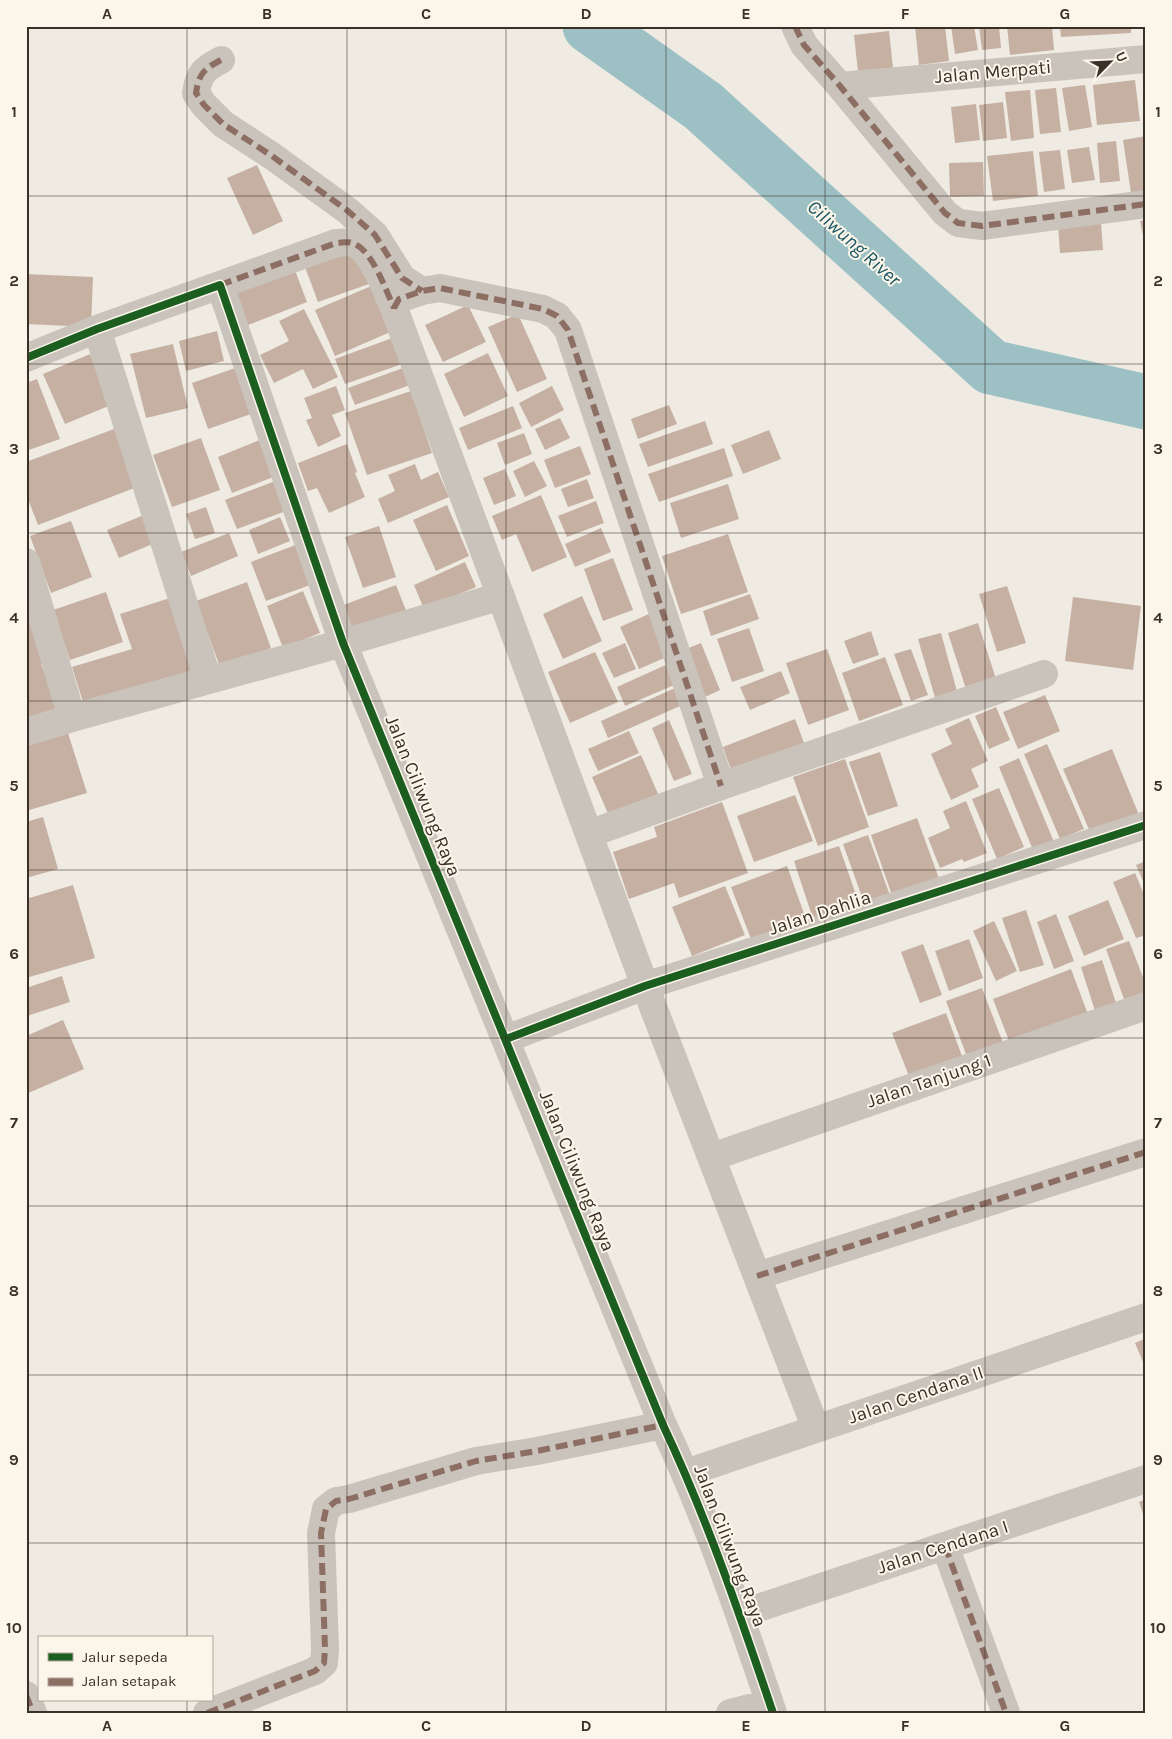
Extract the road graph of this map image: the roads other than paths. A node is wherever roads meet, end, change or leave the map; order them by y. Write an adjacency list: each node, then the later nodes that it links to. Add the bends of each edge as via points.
1 (795, 26): 4 (street, via 804,45)
2 (1146, 58): 4 (street, Jalan Merpati)
3 (221, 60): 7 (street, via 206,68 198,80 196,93 204,105 223,124 348,211 375,235 402,278)
4 (840, 86): 5 (street, via 945,213 958,223 982,226)
5 (1146, 204)
6 (220, 285): 8 (street, via 336,244 351,242 364,250); 9 (street); 13 (street, Jalan Ciliwung Raya)
7 (422, 291): 8 (street, via 399,299); 18 (street, via 440,288 543,309 557,316 568,330)
8 (394, 308): 12 (street)
9 (97, 329): 10 (street); 15 (street)
10 (26, 358)
11 (26, 562): 16 (street)
12 (501, 596): 13 (street); 20 (street)
13 (343, 644): 15 (street); 23 (street, Jalan Ciliwung Raya)
14 (1044, 674): 18 (street)
15 (208, 680): 16 (street)
16 (72, 718): 17 (street)
17 (26, 732)
18 (721, 786): 20 (street)
19 (1146, 825): 21 (street, Jalan Dahlia)
20 (589, 834): 21 (street)
21 (645, 986): 23 (street, Jalan Dahlia); 25 (street)
22 (1146, 1006): 25 (street, Jalan Tanjung 1)
23 (506, 1038): 28 (street, Jalan Ciliwung Raya)
24 (1146, 1152): 26 (street)
25 (712, 1157): 26 (street)
26 (757, 1276): 29 (street)
27 (1146, 1317): 29 (street, Jalan Cendana II)
28 (663, 1425): 30 (street, Jalan Ciliwung Raya); 37 (street, via 476,1461 336,1501 326,1509 321,1533 324,1663 315,1671)
29 (816, 1429): 30 (street, Jalan Cendana II)
30 (686, 1473): 33 (street, Jalan Ciliwung Raya)
31 (1146, 1479): 32 (street, Jalan Cendana I)
32 (945, 1546): 33 (street, Jalan Cendana I); 39 (street)
33 (740, 1614): 35 (street, Jalan Ciliwung Raya)
34 (26, 1695): 36 (street)
35 (771, 1708): 38 (street)
36 (33, 1713)
37 (207, 1713)
38 (730, 1713)
39 (1006, 1713)

